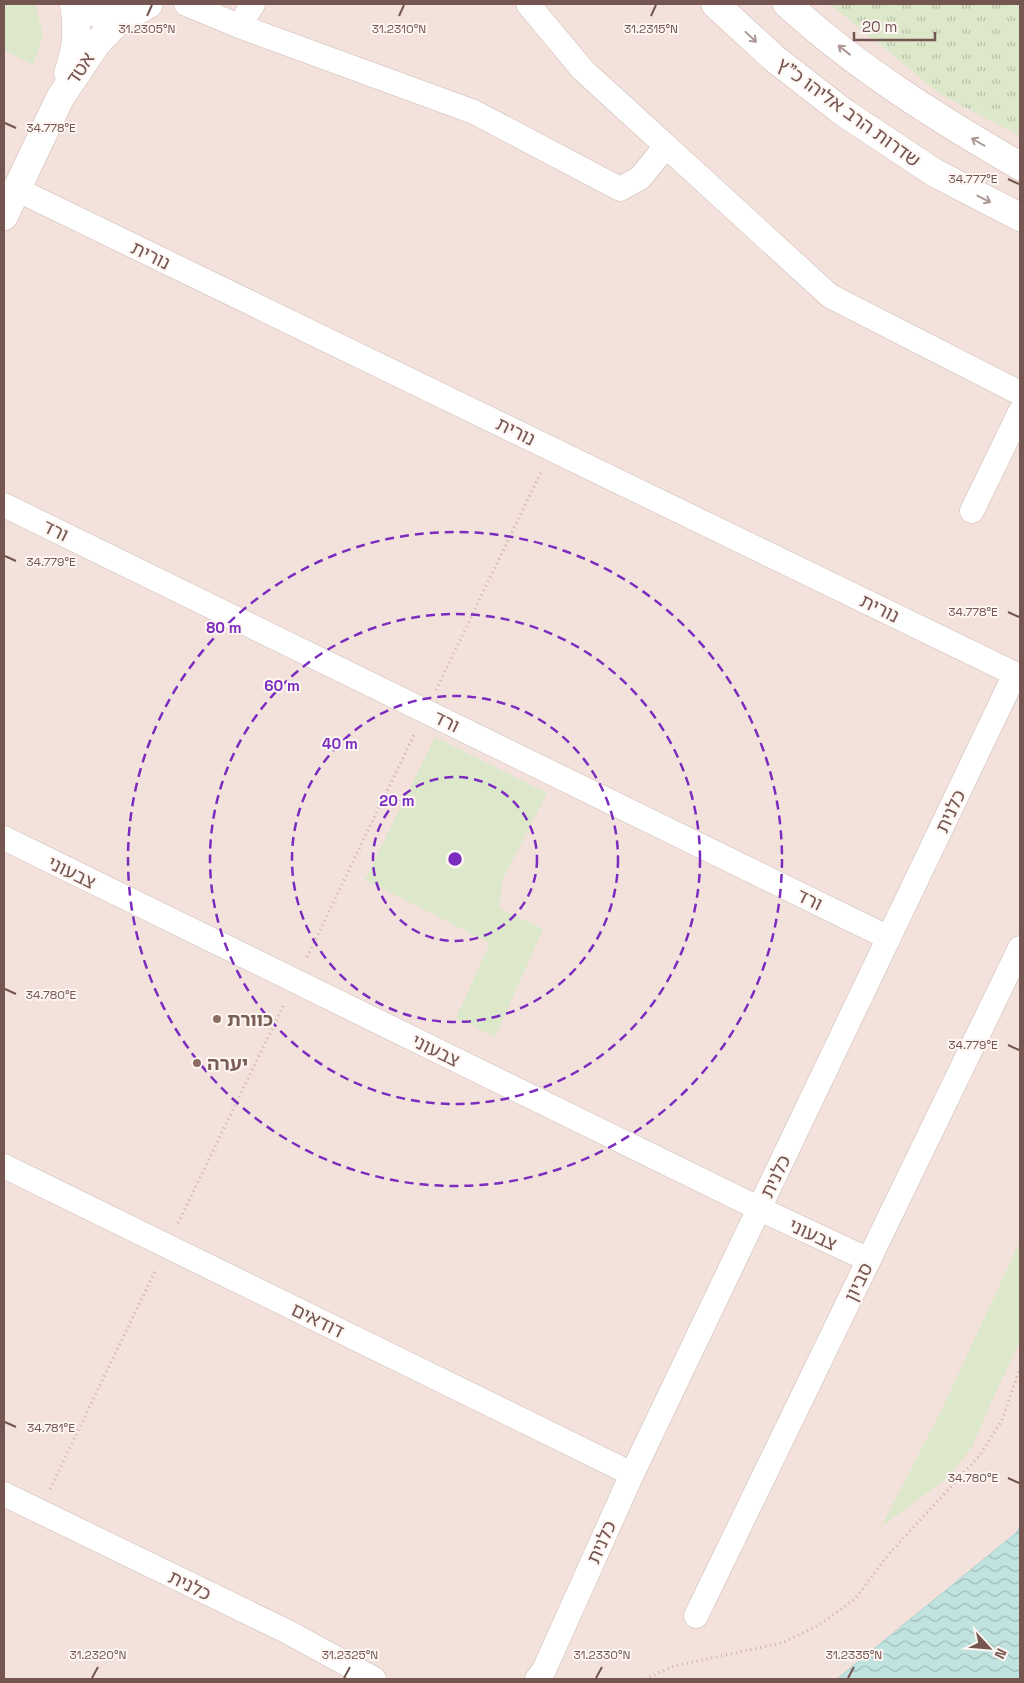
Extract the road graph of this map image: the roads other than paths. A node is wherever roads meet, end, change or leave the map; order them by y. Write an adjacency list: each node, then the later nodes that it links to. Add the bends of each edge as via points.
1 (74, 4): 11 (street, אטד, via 75,52)
2 (82, 4): 9 (street, via 100,14)
3 (149, 4): 9 (street)
4 (186, 4): 10 (street)
5 (254, 4): 10 (street)
6 (528, 4): 12 (street, via 583,70)
7 (715, 4): 16 (street, שדרות הרב אליהו כ"ץ, one-way to 16, via 775,59 843,112 935,173)
8 (787, 4): 13 (street, one-way to 8, via 961,132 872,72)
9 (123, 16): 11 (street, אטד, via 92,49)
10 (239, 26): 12 (street, via 474,112 620,189 640,178)
11 (60, 98): 14 (street, אטד)
12 (666, 146): 17 (street, via 830,296)
13 (1020, 166)
14 (16, 189): 15 (street, אטד); 21 (street, נורית)
15 (4, 216)
16 (1020, 217)
17 (1020, 393)
18 (1020, 412): 20 (street)
19 (4, 505): 23 (street, ורד)
20 (972, 511)
21 (1014, 674): 23 (street, כלנית)
22 (4, 838): 26 (street, צבעוני)
23 (889, 938): 26 (street, כלנית)
24 (1020, 948): 27 (street, סביון)
25 (4, 1166): 28 (street, דודאים)
26 (760, 1209): 27 (street, צבעוני); 28 (street, כלנית)
27 (869, 1260): 30 (street, סביון)
28 (632, 1474): 32 (street, כלנית)
29 (4, 1494): 31 (street, כלנית, via 288,1632)
30 (696, 1616)
31 (374, 1679)
32 (537, 1679)

